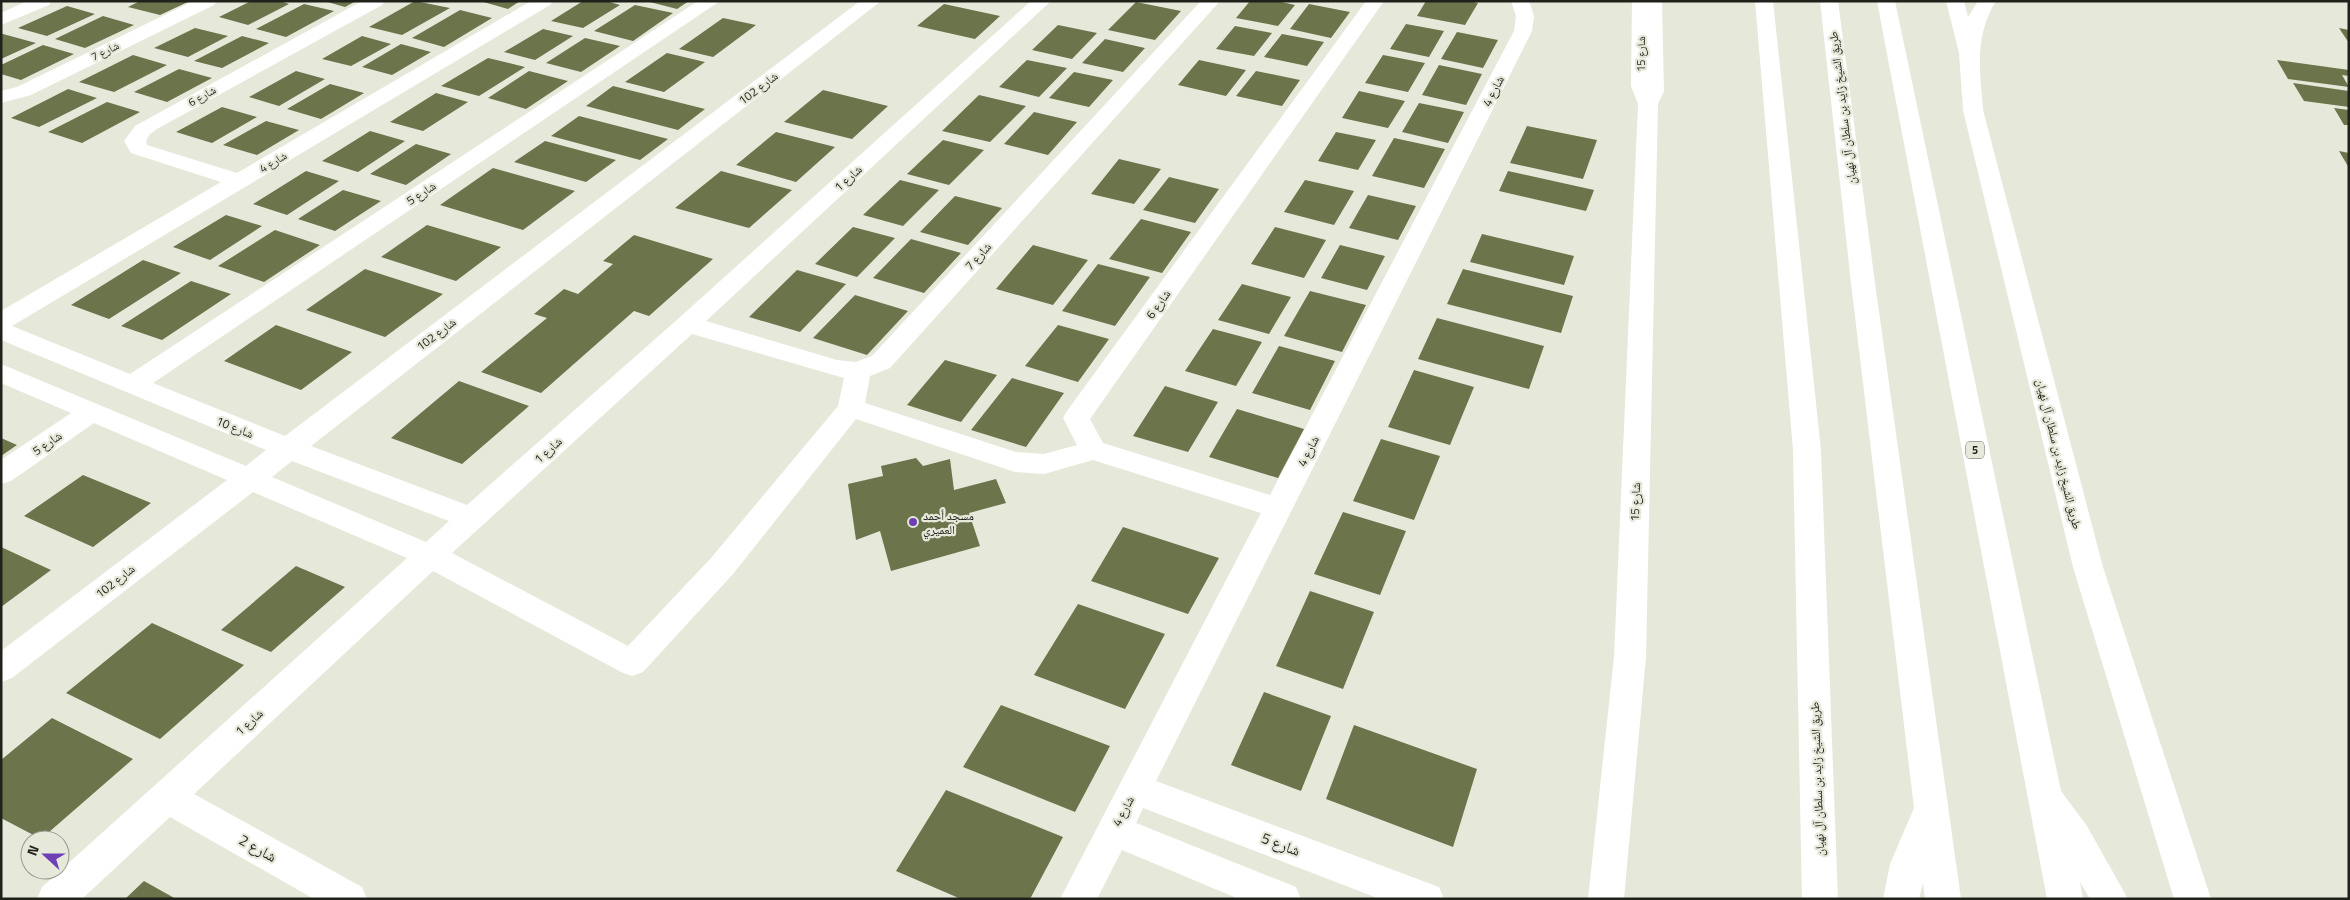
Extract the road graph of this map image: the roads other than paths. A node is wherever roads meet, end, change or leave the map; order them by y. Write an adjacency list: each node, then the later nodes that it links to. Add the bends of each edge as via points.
1 (43, 1): 19 (main road)
2 (208, 1): 22 (main road, شارع 7, via 24,91)
3 (376, 1): 24 (main road, شارع 6, via 150,125 135,141 138,149 144,152)
4 (544, 1): 24 (main road, شارع 4)
5 (711, 1): 30 (main road, شارع 5)
6 (872, 1): 33 (main road, شارع 102)
7 (1042, 1): 26 (main road, شارع 1)
8 (1211, 1): 28 (main road, شارع 7, via 881,362)
9 (1375, 1): 34 (main road, شارع 6, via 1076,418)
10 (1520, 1): 37 (main road, شارع 4, via 1525,16 1523,31)
11 (1764, 1): 21 (main road, طريق الشيخ زايد بن سلطان آل نهيان)
12 (1774, 1): 21 (main road)
13 (1828, 1): 44 (main road, طريق الشيخ زايد بن سلطان آل نهيان)
14 (1886, 1): 42 (main road, 5)
15 (1954, 1): 20 (main road, طريق الشيخ زايد بن سلطان آل نهيان)
16 (1987, 1): 20 (main road, via 1978,16)
17 (1642, 2): 51 (main road, شارع 15, via 1654,91 1648,104 1630,657)
18 (1941, 19): 23 (main road)
19 (1, 20)
20 (1969, 53): 23 (main road, طريق الشيخ زايد بن سلطان آل نهيان)
21 (1773, 90): 52 (main road, طريق الشيخ زايد بن سلطان آل نهيان, via 1807,450)
22 (1, 97)
23 (1973, 110): 57 (main road, طريق الشيخ زايد بن سلطان آل نهيان, via 2088,567)
24 (240, 181): 25 (main road, شارع 4)
25 (1, 322)
26 (688, 324): 28 (main road, via 836,368); 38 (main road, شارع 1)
27 (1, 331): 30 (main road, شارع 10)
28 (858, 371): 31 (main road)
29 (1, 374): 32 (main road)
30 (132, 384): 33 (main road, شارع 10)
31 (851, 408): 34 (main road, via 1015,462 1044,464); 39 (main road, via 722,566 632,663)
32 (92, 412): 35 (main road, شارع 5); 36 (main road)
33 (287, 448): 36 (main road, شارع 102); 38 (main road, شارع 10)
34 (1094, 450): 37 (main road)
35 (1, 474)
36 (247, 479): 39 (main road); 40 (main road, شارع 102)
37 (1279, 508): 41 (main road, شارع 4)
38 (472, 518): 39 (main road, شارع 1)
39 (431, 556): 43 (main road, شارع 1)
40 (1, 669)
41 (1135, 789): 45 (main road, شارع 4); 50 (main road, شارع 5)
42 (2043, 792): 55 (main road, 5); 56 (main road)
43 (167, 797): 46 (main road, شارع 1); 47 (main road, شارع 2)
44 (1930, 809): 53 (main road, via 1908,864); 54 (main road, طريق الشيخ زايد بن سلطان آل نهيان)
45 (1113, 830): 48 (main road, شارع 4); 49 (main road)
46 (55, 899)
47 (349, 899)
48 (1078, 899)
49 (1283, 899)
50 (1426, 899)
51 (1606, 899)
52 (1820, 899)
53 (1901, 899)
54 (1943, 899)
55 (2065, 899)
56 (2110, 899)
57 (2193, 899)

